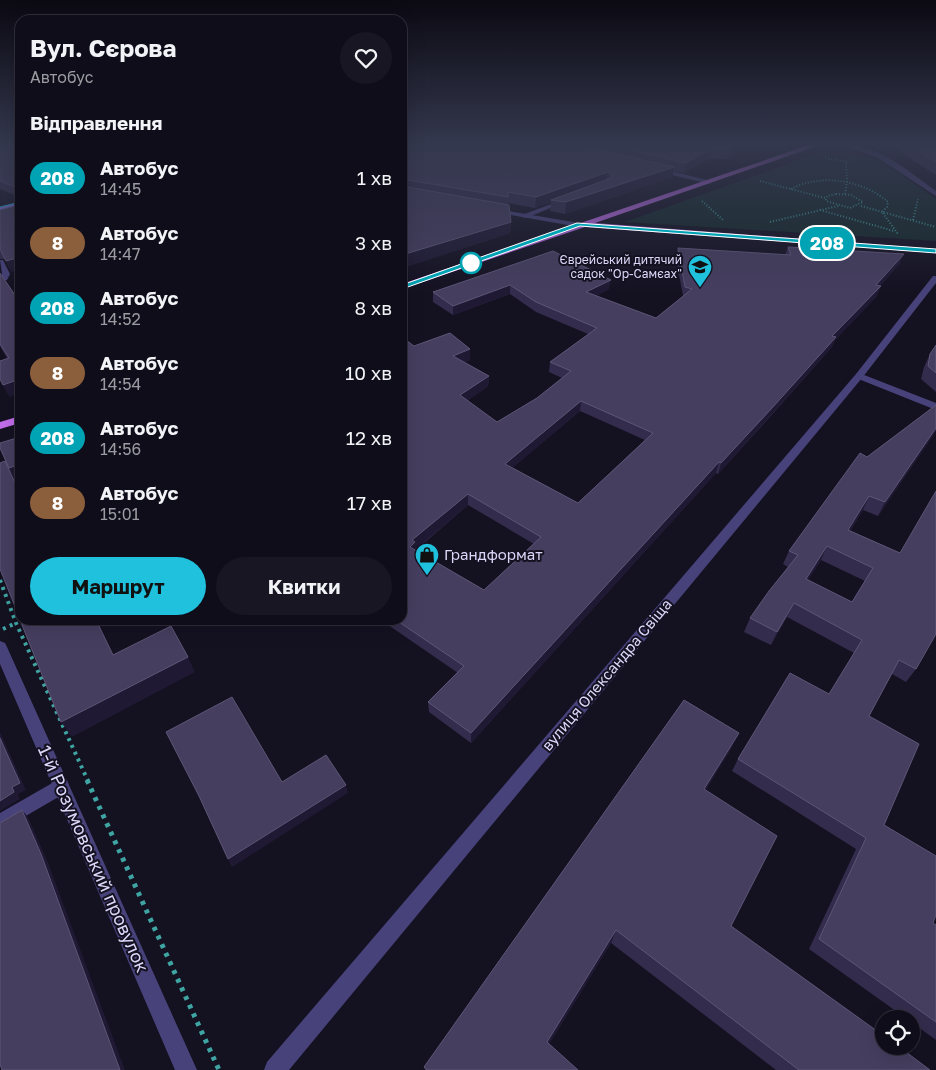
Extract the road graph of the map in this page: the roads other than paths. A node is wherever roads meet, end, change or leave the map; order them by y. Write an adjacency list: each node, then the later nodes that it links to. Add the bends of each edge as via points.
1 (676, 193): 7 (main road)
2 (574, 198): 6 (street)
3 (15, 205): 4 (main road)
4 (0, 209)
5 (486, 209): 6 (street)
6 (522, 216): 7 (street)
7 (579, 225): 8 (main road); 12 (main road)
8 (936, 251)
9 (0, 262): 11 (street, via 6,274)
10 (936, 278): 13 (street, вулиця Олександра Свіща)
11 (0, 279)
12 (407, 284)
13 (859, 376): 14 (street); 21 (street, вулиця Олександра Свіща)
14 (936, 407)
15 (15, 421): 16 (main road)
16 (0, 426)
17 (0, 647): 18 (street, 1-й Розумовський провулок)
18 (61, 786): 19 (street); 20 (street, 1-й Розумовський провулок)
19 (0, 823)
20 (186, 1070)
21 (275, 1070)

